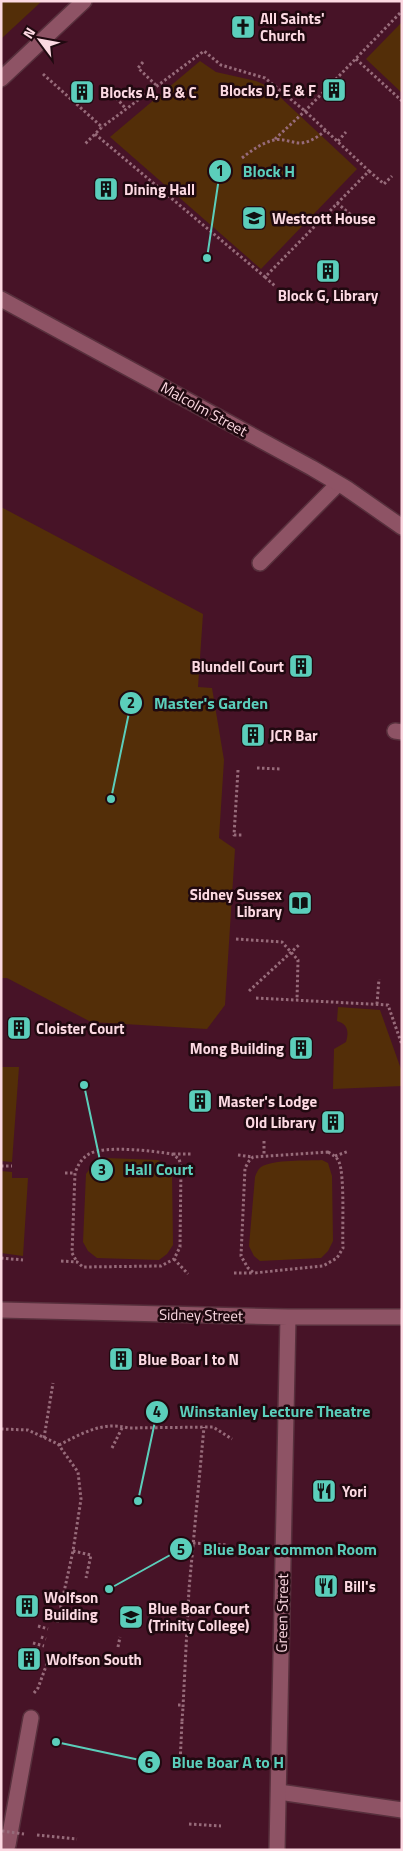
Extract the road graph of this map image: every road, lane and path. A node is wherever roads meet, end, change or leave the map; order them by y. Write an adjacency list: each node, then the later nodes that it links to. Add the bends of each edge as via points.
1 (84, 1): 3 (street)
2 (402, 11): 4 (path)
3 (24, 57): 6 (street); 12 (path)
4 (356, 59): 9 (path); 11 (path)
5 (143, 62): 7 (path, via 138,68)
6 (1, 79)
7 (157, 86): 10 (path); 11 (path, via 204,51 220,65 266,78)
8 (113, 94): 10 (path)
9 (402, 101)
10 (126, 109): 12 (path)
11 (305, 111): 13 (path); 16 (path)
12 (102, 127): 15 (path)
13 (326, 130): 16 (path, via 301,143); 17 (path)
14 (346, 132): 17 (path)
15 (95, 134): 18 (path); 24 (path, via 161,193)
16 (275, 139): 19 (path)
17 (338, 141): 20 (path)
18 (85, 144)
19 (242, 158)
20 (369, 171): 21 (path, via 384,184); 22 (path)
21 (392, 176)
22 (337, 203): 23 (path); 24 (path)
23 (357, 220)
24 (265, 277): 25 (path)
25 (276, 287)
26 (1, 298): 27 (street, Malcolm Street)
27 (338, 484): 28 (street, Malcolm Street); 29 (street)
28 (402, 527)
29 (260, 563)
30 (257, 768): 31 (path)
31 (281, 769)
32 (238, 770): 33 (path, via 234,835)
33 (243, 835)
34 (236, 939): 36 (path, via 282,942)
35 (300, 944): 36 (path)
36 (290, 952): 38 (path); 40 (path, via 298,960)
37 (379, 979): 41 (path)
38 (249, 991)
39 (256, 998): 40 (path)
40 (296, 1000): 41 (path)
41 (377, 1004): 42 (path, via 388,1006)
42 (402, 1045)
43 (264, 1141): 48 (path)
44 (349, 1151): 49 (path)
45 (172, 1154): 46 (path); 54 (path, via 103,1149 80,1161); 56 (path, via 180,1159 182,1166 180,1246)
46 (193, 1154)
47 (238, 1155): 50 (path)
48 (264, 1156): 49 (path, via 328,1152); 50 (path)
49 (335, 1156): 60 (path, via 340,1163 342,1177 343,1248 337,1258 323,1266)
50 (253, 1157): 60 (path, via 245,1168 241,1256)
51 (1, 1166): 52 (path)
52 (12, 1166)
53 (65, 1173): 54 (path)
54 (75, 1173): 59 (path, via 72,1253)
55 (1, 1258): 57 (path)
56 (174, 1258): 59 (path, via 161,1266 83,1267); 61 (path)
57 (23, 1260)
58 (61, 1261): 59 (path)
59 (77, 1262)
60 (254, 1273): 62 (path)
61 (188, 1274)
62 (234, 1274)
63 (1, 1310): 64 (street, Sidney Street)
64 (288, 1317): 65 (street, Sidney Street); 91 (street, Green Street)
65 (402, 1317)
66 (52, 1383): 70 (path)
67 (122, 1426): 68 (path); 72 (path, via 99,1426); 73 (path)
68 (204, 1427): 71 (path, via 213,1427); 74 (path)
69 (1, 1429): 70 (path, via 28,1430)
70 (44, 1438): 72 (path)
71 (232, 1439)
72 (58, 1445): 76 (path, via 78,1472 81,1499)
73 (112, 1448)
74 (193, 1544): 75 (path); 88 (path)
75 (228, 1545)
76 (73, 1551): 77 (path, via 91,1555); 78 (path)
77 (86, 1578)
78 (57, 1624)
79 (38, 1626): 80 (path)
80 (48, 1629)
81 (41, 1638): 83 (path)
82 (120, 1638): 86 (path)
83 (46, 1639)
84 (33, 1643): 85 (path)
85 (44, 1646)
86 (118, 1647)
87 (178, 1705): 88 (path)
88 (183, 1706): 90 (path, bridge)
89 (31, 1718): 95 (street)
90 (180, 1764)
91 (278, 1792): 92 (street); 97 (street, Green Street)
92 (402, 1810)
93 (189, 1824): 94 (path)
94 (221, 1826)
95 (5, 1838): 96 (path, bridge, via 24,1834)
96 (77, 1840)
97 (277, 1850)

